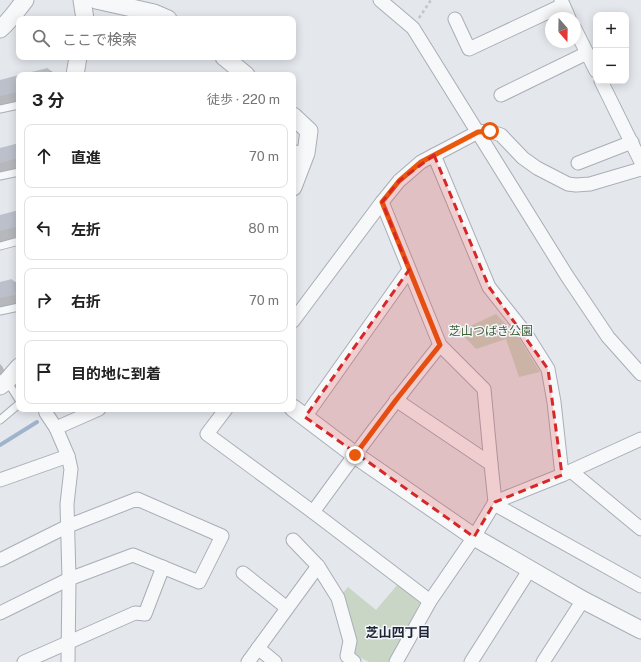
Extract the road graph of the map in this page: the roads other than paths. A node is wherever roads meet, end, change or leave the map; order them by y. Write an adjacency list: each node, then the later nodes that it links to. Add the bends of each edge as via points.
1 (24, 0): 10 (street)
2 (82, 0): 7 (street)
3 (96, 0): 8 (street, via 154,12)
4 (380, 0): 23 (street, via 413,28)
5 (562, 3): 6 (street); 9 (street, via 469,49)
6 (567, 12)
7 (85, 16)
8 (162, 16)
9 (455, 20)
10 (0, 29)
11 (581, 41): 12 (street)
12 (587, 53): 15 (street); 19 (street)
13 (78, 60): 16 (street)
14 (228, 60): 17 (street)
15 (593, 65)
16 (76, 72)
17 (242, 72)
18 (603, 84): 24 (street)
19 (501, 95)
20 (16, 106): 21 (lane)
21 (0, 109)
22 (296, 119): 25 (street, via 309,131)
23 (478, 132): 26 (street); 30 (street, via 490,131 501,135 537,168 568,184 590,184); 42 (street, via 575,289 608,337)
24 (632, 142): 27 (street); 28 (street)
25 (299, 152): 29 (street)
26 (434, 154): 33 (street, via 399,181); 57 (street, via 489,287 526,334 548,368)
27 (641, 162)
28 (578, 163)
29 (296, 170)
30 (641, 170)
31 (16, 173): 32 (lane)
32 (0, 176)
33 (382, 202): 36 (street); 39 (street)
34 (16, 242): 35 (lane)
35 (0, 246)
36 (408, 270): 40 (street); 50 (street)
37 (16, 308): 38 (lane)
38 (0, 311)
39 (296, 317)
40 (440, 345): 45 (street); 56 (street, via 484,389)
41 (16, 370): 43 (street)
42 (641, 374)
43 (3, 382): 44 (lane)
44 (16, 397)
45 (396, 400): 54 (street); 56 (street)
46 (16, 407): 51 (lane)
47 (47, 412): 52 (street)
48 (92, 412): 52 (street)
49 (224, 412): 60 (street, via 207,434)
50 (299, 412): 54 (street)
51 (0, 420)
52 (56, 428): 55 (street)
53 (641, 439): 57 (street)
54 (355, 455): 60 (street); 63 (street)
55 (68, 456): 58 (street); 61 (street, via 71,469 67,504)
56 (491, 464): 59 (street)
57 (567, 473): 59 (street); 62 (street)
58 (0, 480)
59 (495, 503): 63 (street); 71 (street)
60 (313, 512): 73 (street)
61 (68, 526): 65 (street); 67 (street, via 137,500 222,536 199,582); 70 (street)
62 (641, 529)
63 (474, 537): 68 (street); 73 (street)
64 (293, 540): 66 (street)
65 (0, 560)
66 (318, 566): 74 (street); 83 (street, via 338,598 350,641 347,656)
67 (163, 567): 70 (street, via 132,555); 77 (street, via 145,614 135,613)
68 (530, 569): 72 (street); 85 (street)
69 (243, 573): 74 (street)
70 (69, 579): 75 (street); 77 (street)
71 (641, 586)
72 (583, 600): 76 (street); 86 (street)
73 (430, 601): 84 (street)
74 (287, 608): 78 (street)
75 (0, 613)
76 (641, 630)
77 (69, 642): 79 (street); 80 (street)
78 (258, 648): 81 (street); 82 (street)
79 (24, 662)
80 (68, 662)
81 (248, 662)
82 (275, 662)
83 (354, 662)
84 (396, 662)
85 (471, 662)
86 (543, 662)

